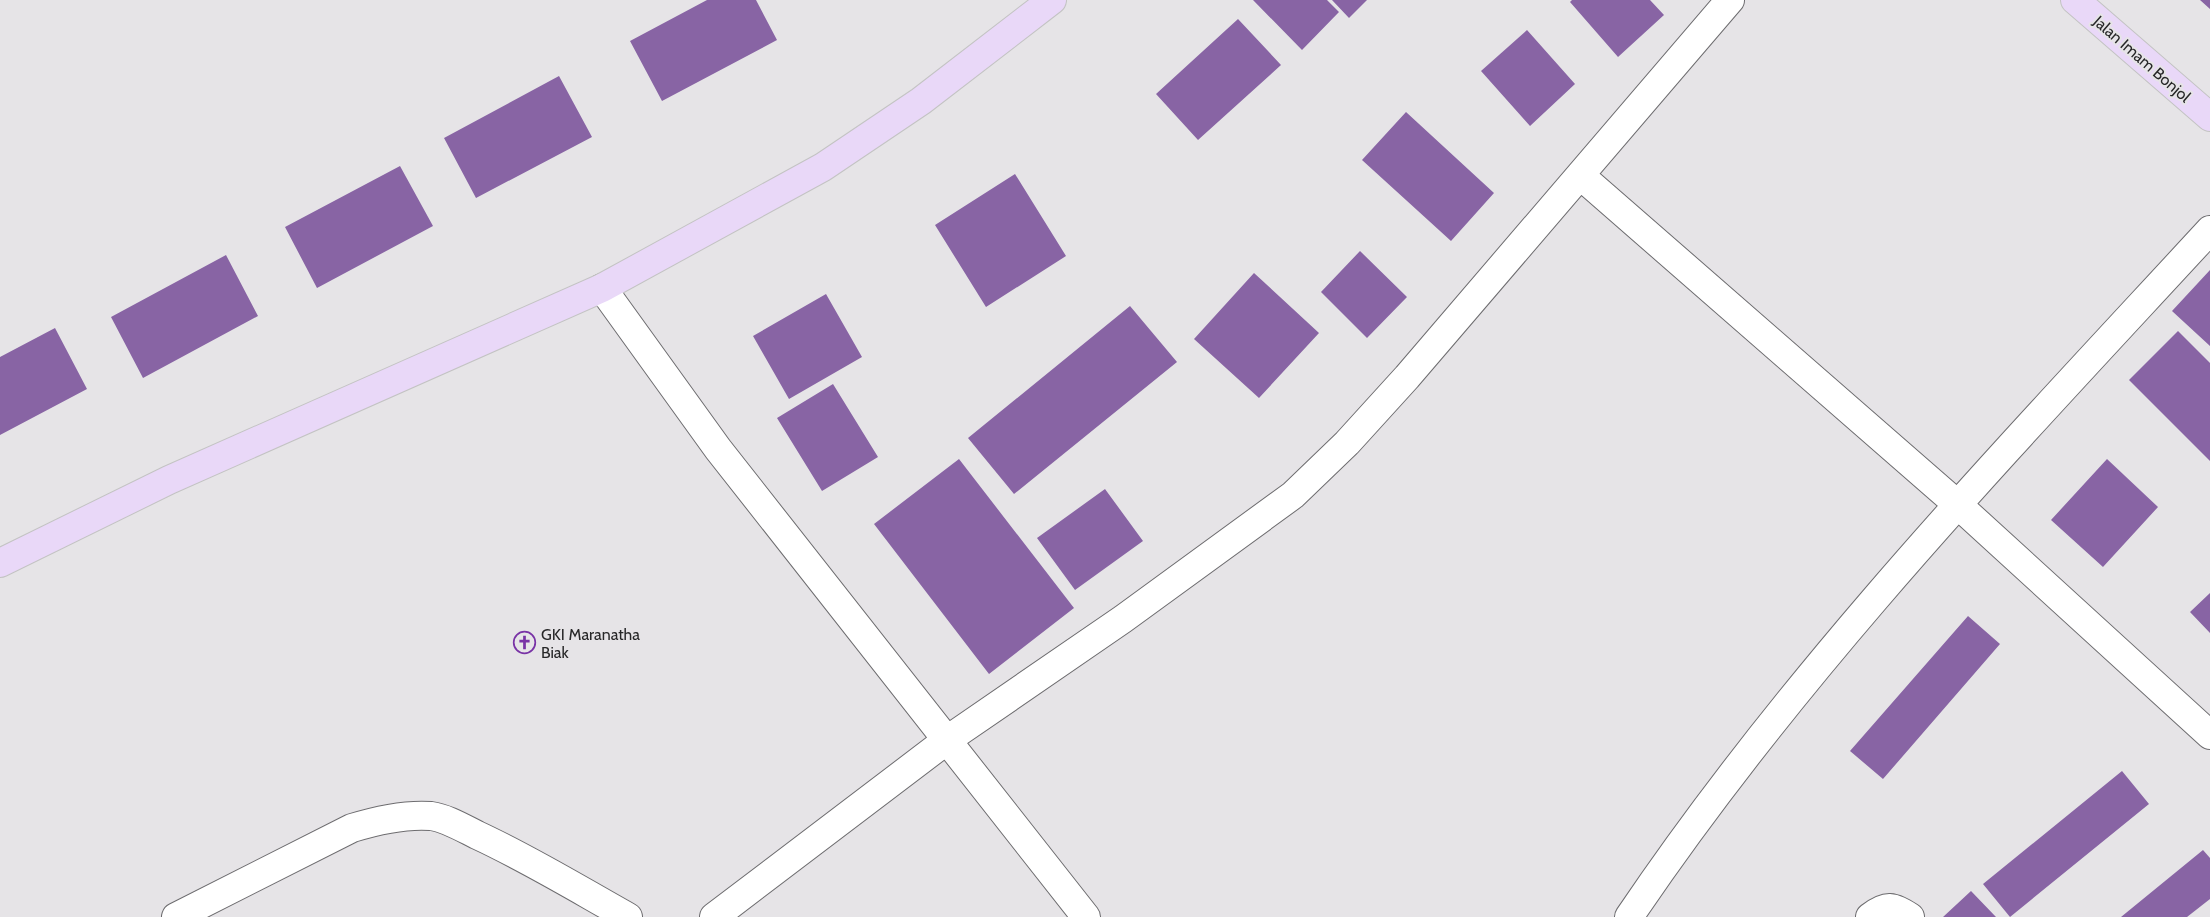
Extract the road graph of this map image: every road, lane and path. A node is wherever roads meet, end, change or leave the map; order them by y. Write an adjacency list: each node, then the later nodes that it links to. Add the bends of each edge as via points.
1 (1052, 0): 7 (main road, via 921,101 823,168)
2 (1730, 0): 5 (street)
3 (2075, 0): 4 (main road, Jalan Imam Bonjol)
4 (2210, 117)
5 (1581, 176): 8 (street); 11 (street, via 1354,436 1292,495 1146,602)
6 (2210, 230): 8 (street)
7 (602, 288): 9 (main road, via 169,480); 11 (street, via 718,449)
8 (1957, 504): 10 (street); 16 (street, via 1778,714 1673,852)
9 (0, 563)
10 (2210, 735)
11 (947, 740): 14 (street); 15 (street)
12 (186, 915): 13 (street, via 352,828 403,816 433,816 511,850)
13 (628, 917)
14 (714, 917)
15 (1086, 917)
16 (1629, 917)
17 (1870, 917): 18 (street, via 1884,908 1894,908)
18 (1910, 917)

